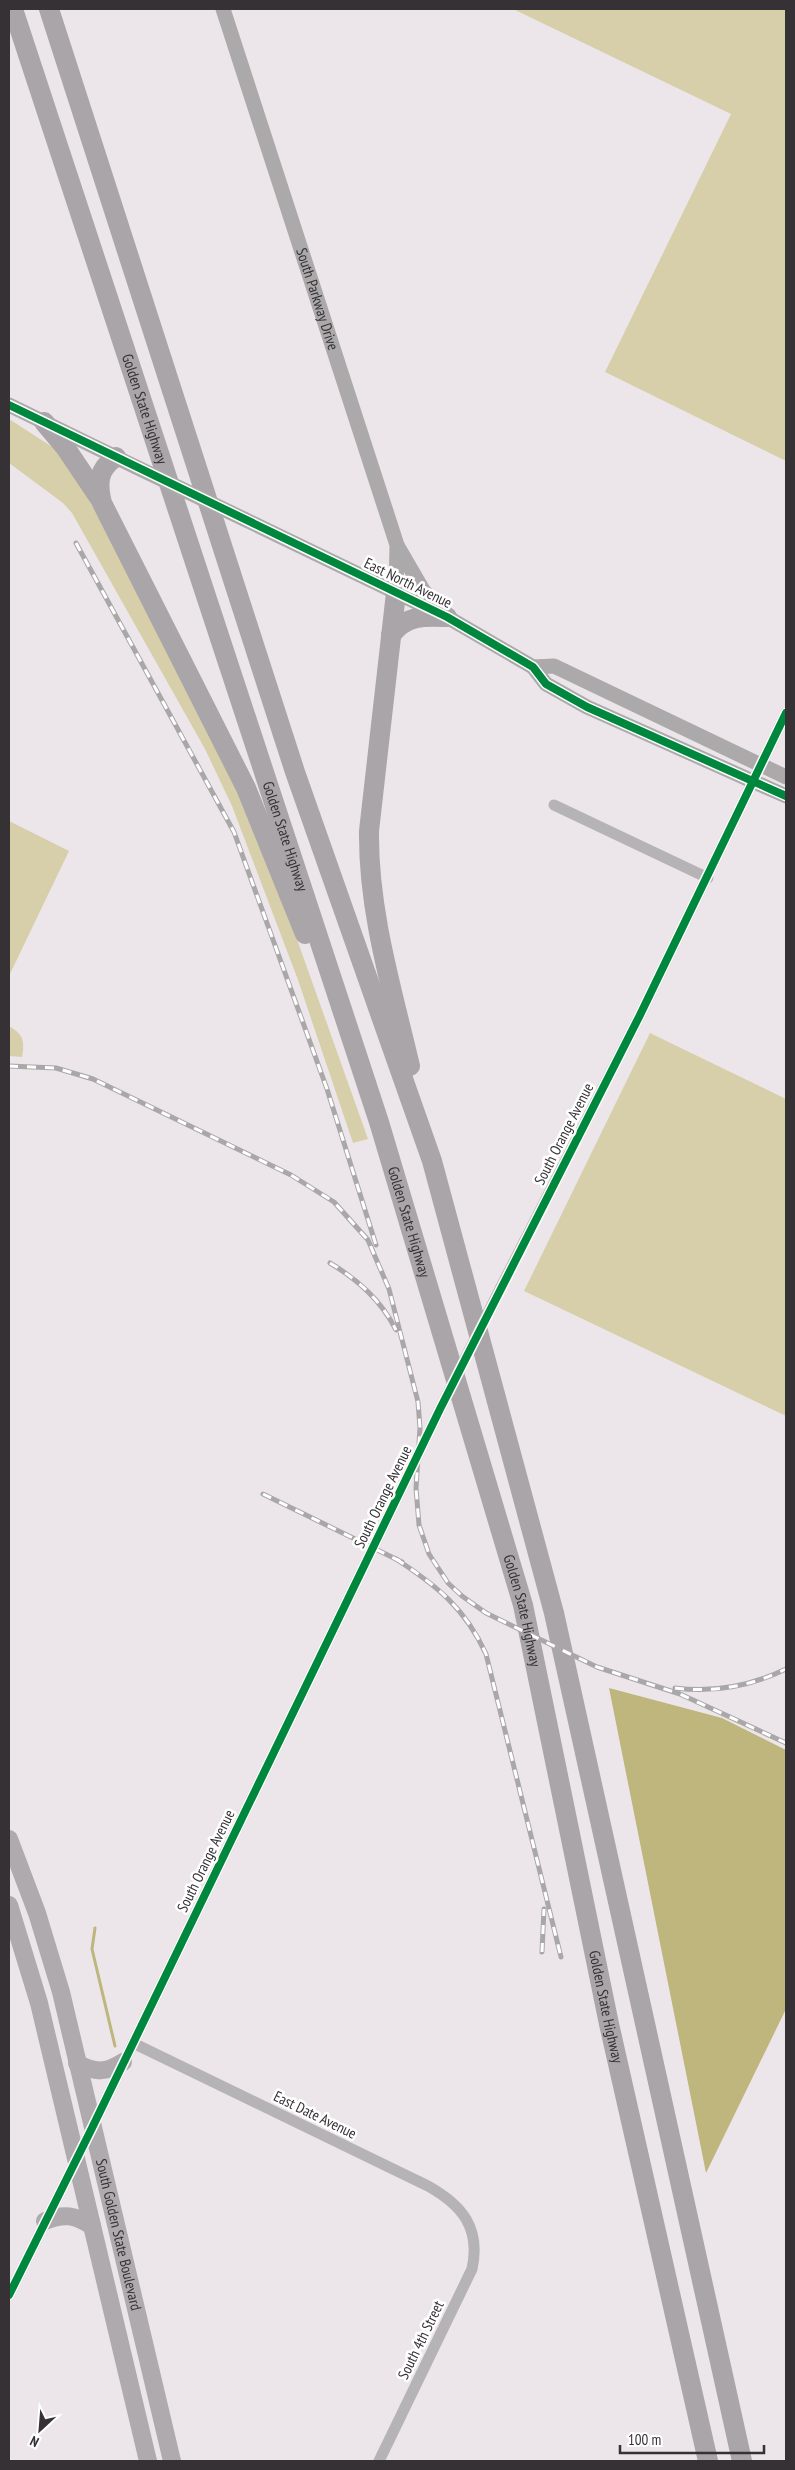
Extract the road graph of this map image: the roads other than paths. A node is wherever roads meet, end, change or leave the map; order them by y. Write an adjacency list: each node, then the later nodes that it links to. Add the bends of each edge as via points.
1 (13, 9): 20 (highway, Golden State Highway)
2 (49, 9): 21 (highway, Golden State Highway, via 292,762)
3 (222, 9): 8 (street, South Parkway Drive)
4 (9, 405): 5 (street, East North Avenue)
5 (44, 422): 6 (street, East North Avenue); 7 (highway, via 65,446)
6 (116, 457): 7 (highway, via 100,474 98,487); 9 (street, East North Avenue, bridge)
7 (102, 503): 20 (highway, via 246,788)
8 (397, 545): 9 (street, South Parkway Drive); 10 (street, via 422,590)
9 (396, 593): 10 (street, East North Avenue); 11 (highway)
10 (447, 617): 11 (highway, via 415,617 398,626); 12 (street, East North Avenue)
11 (391, 635): 21 (highway, via 369,831 370,875 380,934)
12 (533, 667): 14 (street, East North Avenue, via 554,666); 16 (street, East North Avenue, via 546,684 587,706)
13 (786, 713): 14 (street, South Orange Avenue)
14 (761, 766): 15 (street, East North Avenue); 16 (street, South Orange Avenue)
15 (786, 777)
16 (753, 782): 17 (street, East North Avenue); 19 (street, South Orange Avenue)
17 (786, 796)
18 (554, 805): 19 (street)
19 (708, 878): 24 (street, South Orange Avenue, bridge, via 440,1409)
20 (380, 1122): 36 (highway, Golden State Highway, via 523,1605 609,2024)
21 (432, 1161): 37 (highway, Golden State Highway, via 554,1613)
22 (9, 1839): 26 (main road, South Golden State Boulevard, via 43,1932)
23 (9, 1905): 28 (main road, South Golden State Boulevard, via 39,2003)
24 (133, 2042): 25 (street, South Orange Avenue); 31 (street, East Date Avenue, via 440,2192 454,2203)
25 (123, 2062): 26 (main road, via 103,2072); 27 (street, South Orange Avenue)
26 (77, 2063): 27 (main road, South Golden State Boulevard)
27 (92, 2128): 28 (street, South Orange Avenue); 34 (main road, South Golden State Boulevard)
28 (77, 2158): 29 (street, South Orange Avenue); 30 (main road, South Golden State Boulevard)
29 (46, 2221): 30 (main road, via 66,2215 82,2219); 32 (street, South Orange Avenue)
30 (92, 2226): 33 (main road, South Golden State Boulevard)
31 (472, 2229): 35 (street, South 4th Street, via 472,2269)
32 (9, 2295)
33 (148, 2461)
34 (172, 2461)
35 (379, 2461)
36 (708, 2461)
37 (742, 2461)

